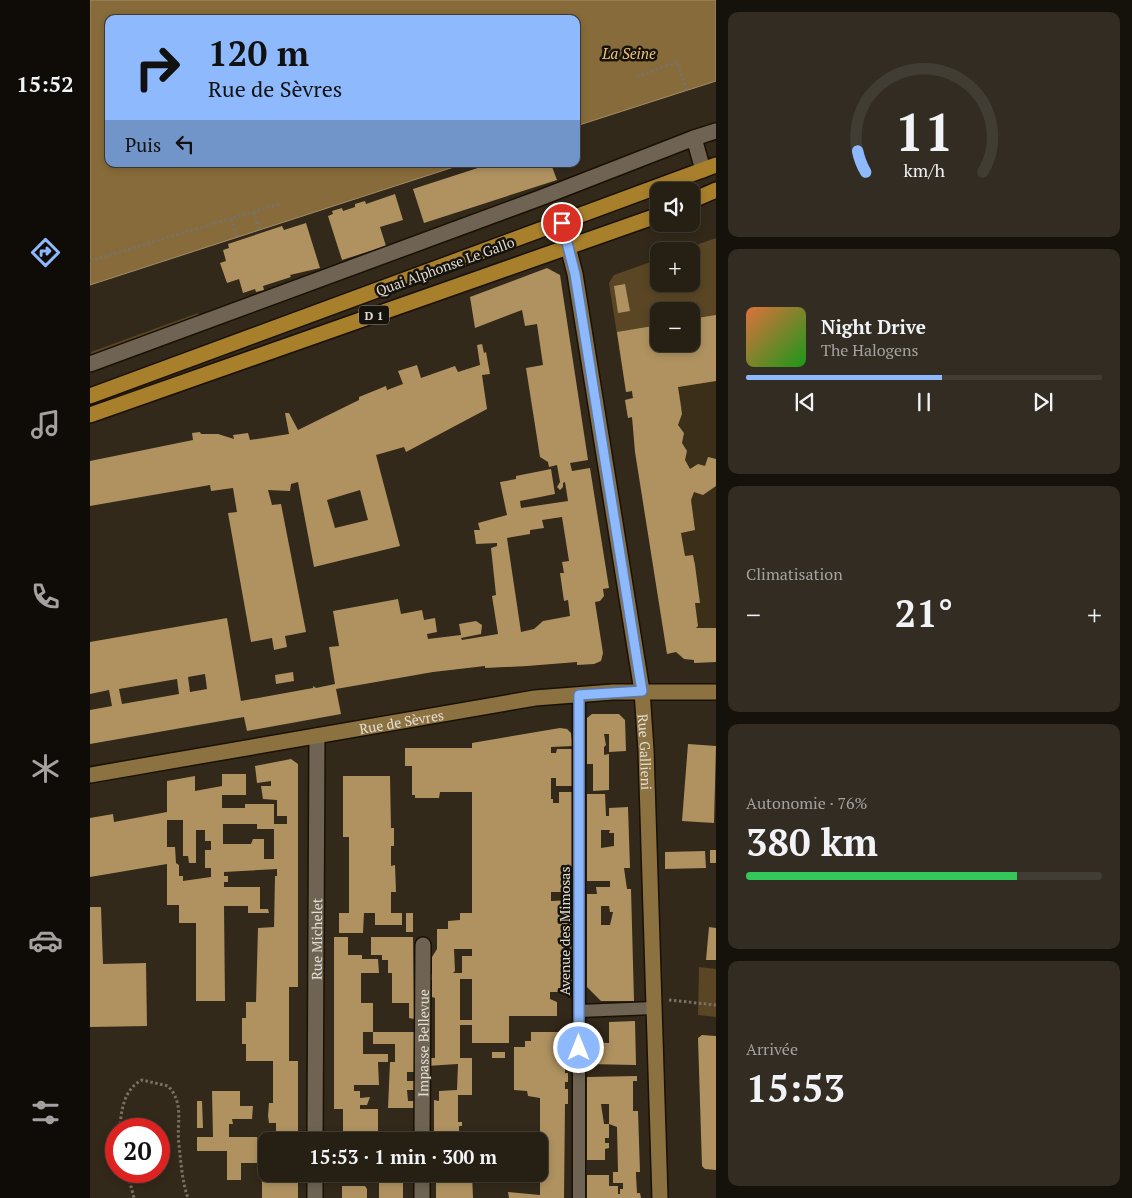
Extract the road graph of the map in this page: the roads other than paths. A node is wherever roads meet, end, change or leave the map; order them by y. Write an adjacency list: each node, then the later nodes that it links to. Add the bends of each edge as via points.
1 (716, 131): 2 (street)
2 (694, 138): 3 (street); 9 (street)
3 (709, 168): 7 (main road, Quai Alphonse Le Gallo / D 1)
4 (716, 190): 5 (main road)
5 (700, 197)
6 (650, 218): 8 (main road, Quai Alphonse Le Gallo / D 1)
7 (562, 223): 8 (street, Rue Gallieni); 10 (main road, Quai Alphonse Le Gallo / D 1)
8 (569, 247): 11 (main road, Quai Alphonse Le Gallo / D 1); 12 (street, Rue Gallieni)
9 (90, 364)
10 (90, 396)
11 (90, 415)
12 (642, 691): 13 (street, Rue de Sèvres); 14 (street, Rue de Sèvres); 18 (street, Rue Gallieni)
13 (716, 692)
14 (579, 695): 15 (street, Rue de Sèvres, via 534,698); 19 (lane, Avenue des Mimosas)
15 (316, 736): 16 (street, Rue de Sèvres); 20 (street, Rue Michelet)
16 (90, 775)
17 (423, 945): 21 (street, Impasse Bellevue)
18 (654, 1003): 19 (lane); 27 (street, Rue Gallieni)
19 (579, 1011): 26 (lane, Avenue des Mimosas)
20 (315, 1132)
21 (422, 1132)
22 (315, 1182): 24 (street)
23 (422, 1182): 25 (street)
24 (315, 1198)
25 (422, 1198)
26 (580, 1198)
27 (660, 1198)

